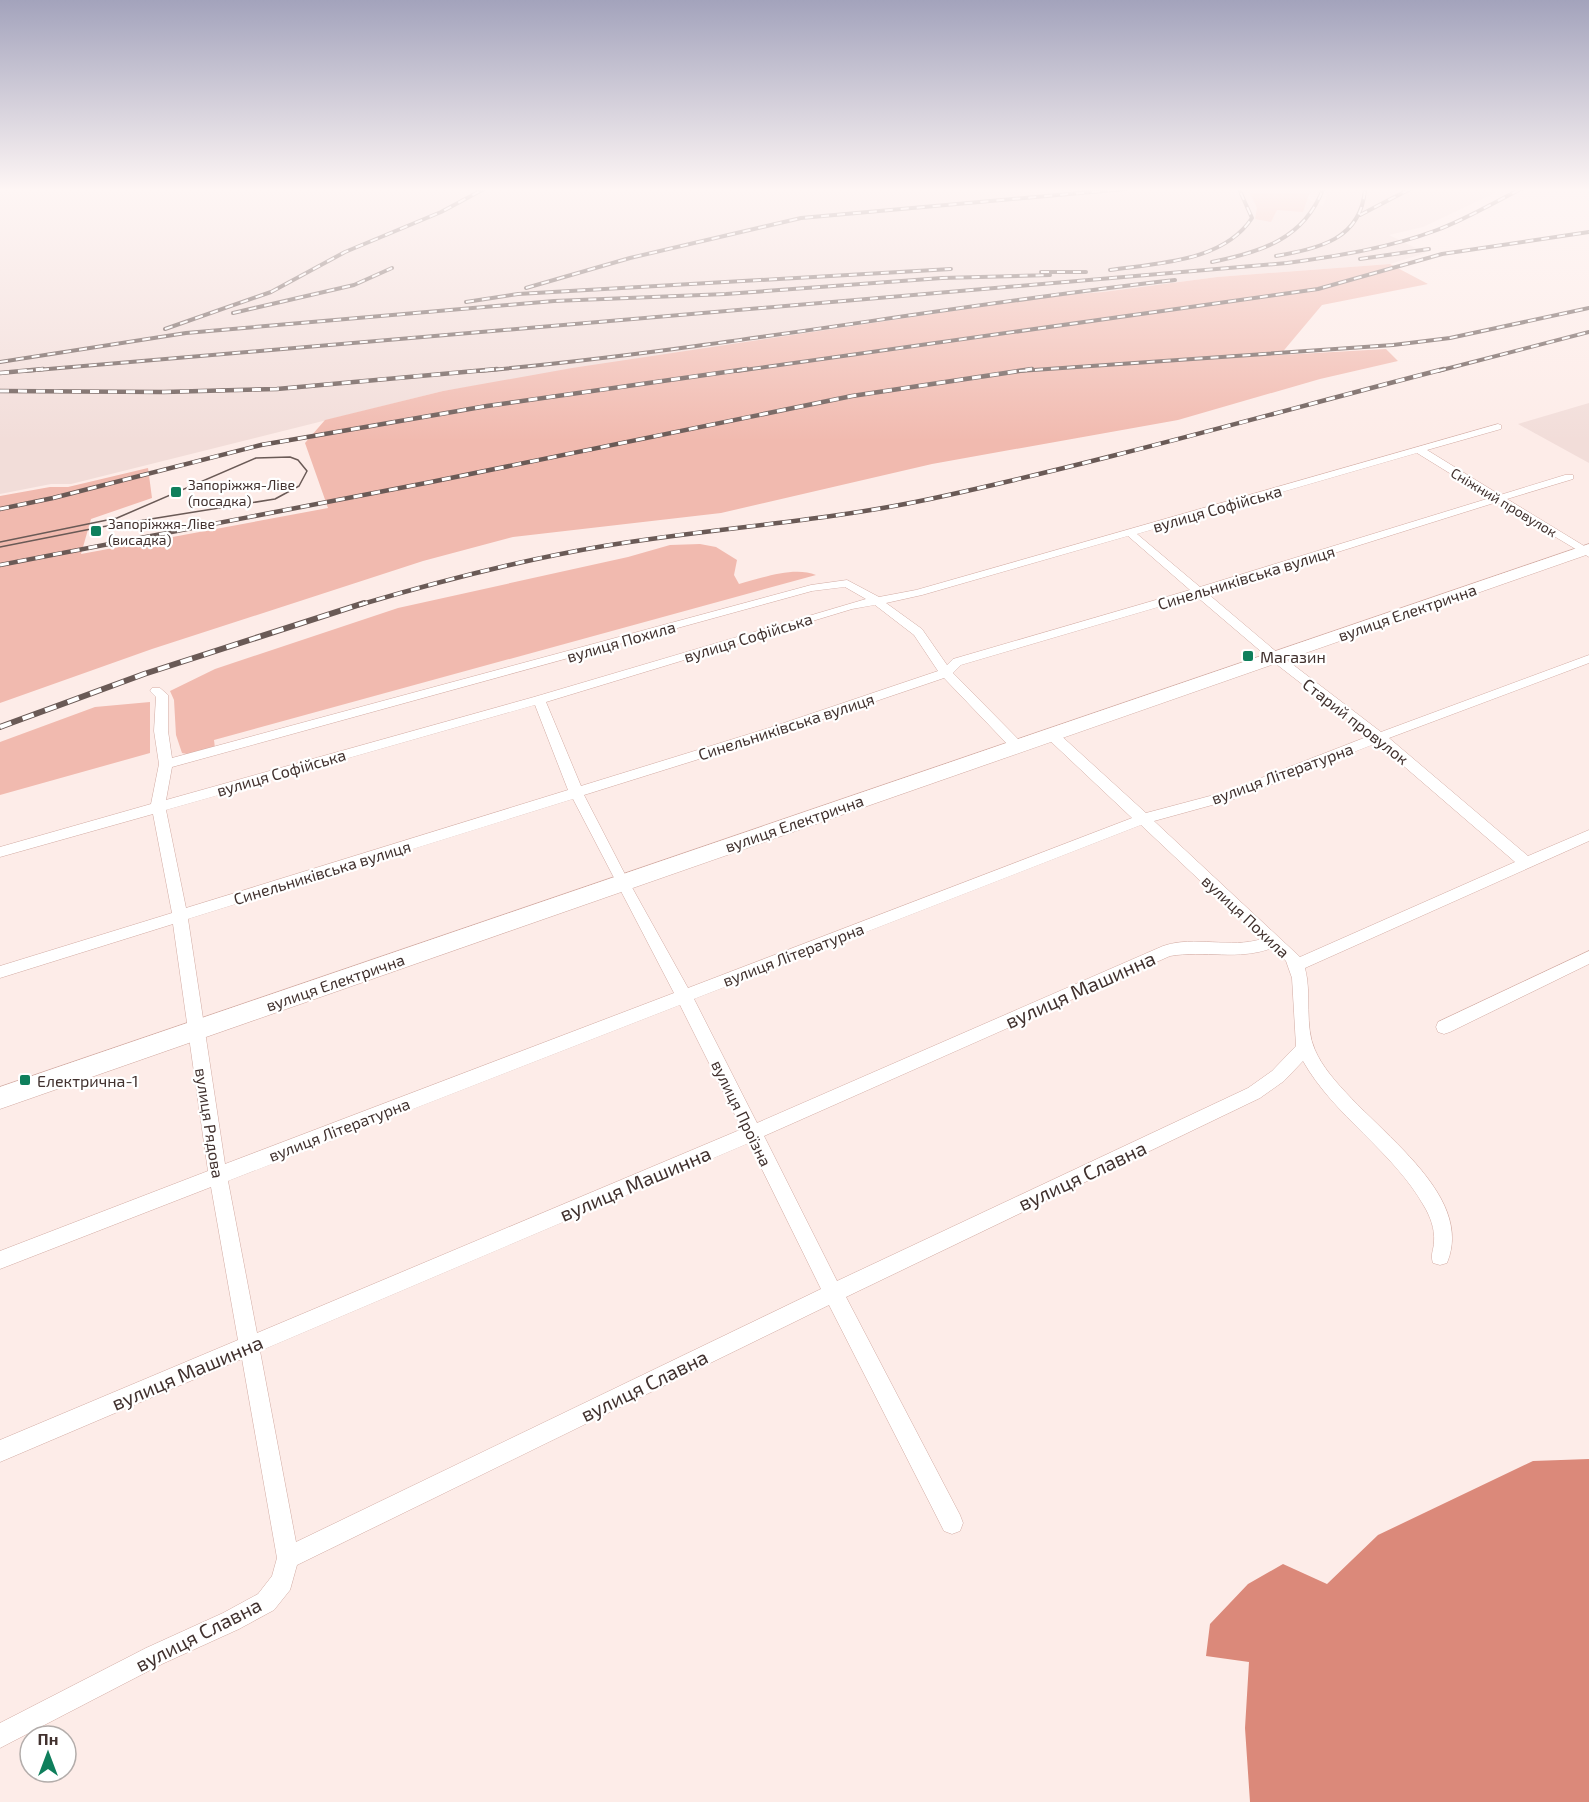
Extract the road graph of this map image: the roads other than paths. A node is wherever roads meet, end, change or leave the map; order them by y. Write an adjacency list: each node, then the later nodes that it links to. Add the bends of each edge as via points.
1 (1498, 428): 2 (street, вулиця Софійська)
2 (1419, 450): 4 (street, Сніжний провулок); 5 (street, вулиця Софійська)
3 (1569, 477): 4 (street, Синельниківська вулиця)
4 (1501, 498): 6 (street, Сніжний провулок); 7 (street, Синельниківська вулиця)
5 (1129, 532): 7 (street, Старий провулок); 8 (street, вулиця Софійська, via 918,593)
6 (1587, 551): 9 (street, вулиця Електрична)
7 (1200, 591): 9 (street, Старий провулок); 11 (street, Синельниківська вулиця, via 957,662)
8 (877, 601): 11 (street, вулиця Похила, via 918,632); 13 (street, вулиця Софійська); 17 (street, вулиця Похила, via 847,582 830,583)
9 (1275, 657): 14 (street, вулиця Електрична); 15 (street, Старий провулок)
10 (1589, 659): 15 (street, вулиця Літературна)
11 (946, 673): 16 (street, вулиця Похила); 18 (street, Синельниківська вулиця)
12 (156, 691): 17 (street, вулиця Рядова, via 162,695 161,731)
13 (539, 700): 18 (street, вулиця Проїзна); 19 (street, вулиця Софійська)
14 (1051, 734): 16 (street, вулиця Електрична); 20 (street, вулиця Похила)
15 (1378, 737): 20 (street, вулиця Літературна, via 1229,796); 23 (street, Старий провулок)
16 (1016, 745): 24 (street, вулиця Електрична)
17 (166, 764): 19 (street, вулиця Рядова)
18 (576, 792): 24 (street, вулиця Проїзна); 25 (street, Синельниківська вулиця)
19 (158, 806): 22 (street, вулиця Софійська); 25 (street, вулиця Рядова)
20 (1143, 819): 26 (street, вулиця Похила); 30 (street, вулиця Літературна)
21 (1589, 836): 23 (street)
22 (0, 852)
23 (1527, 864): 28 (street)
24 (622, 883): 30 (street, вулиця Проїзна); 32 (street, вулиця Електрична)
25 (180, 917): 29 (street, Синельниківська вулиця); 32 (street, вулиця Рядова)
26 (1273, 941): 28 (street, вулиця Похила); 35 (street, вулиця Машинна, via 1248,950 1168,950)
27 (1589, 957): 31 (street)
28 (1297, 965): 33 (street, вулиця Похила)
29 (0, 972)
30 (684, 996): 35 (street, вулиця Проїзна); 36 (street, вулиця Літературна)
31 (1444, 1027)
32 (196, 1030): 34 (street, вулиця Електрична); 36 (street, вулиця Рядова)
33 (1305, 1048): 37 (street, вулиця Похила, via 1326,1081 1397,1156 1424,1191 1439,1217 1444,1238); 39 (street, вулиця Славна, via 1278,1076 1254,1093)
34 (0, 1098)
35 (752, 1133): 39 (street, вулиця Проїзна); 40 (street, вулиця Машинна)
36 (218, 1175): 38 (street, вулиця Літературна); 40 (street, вулиця Рядова)
37 (1440, 1256)
38 (0, 1260)
39 (833, 1293): 42 (street, вулиця Проїзна); 43 (street, вулиця Славна)
40 (249, 1345): 41 (street, вулиця Машинна); 43 (street, вулиця Рядова)
41 (0, 1451)
42 (952, 1523)
43 (288, 1558): 44 (street, вулиця Славна, via 282,1582 266,1602)
44 (0, 1736)

